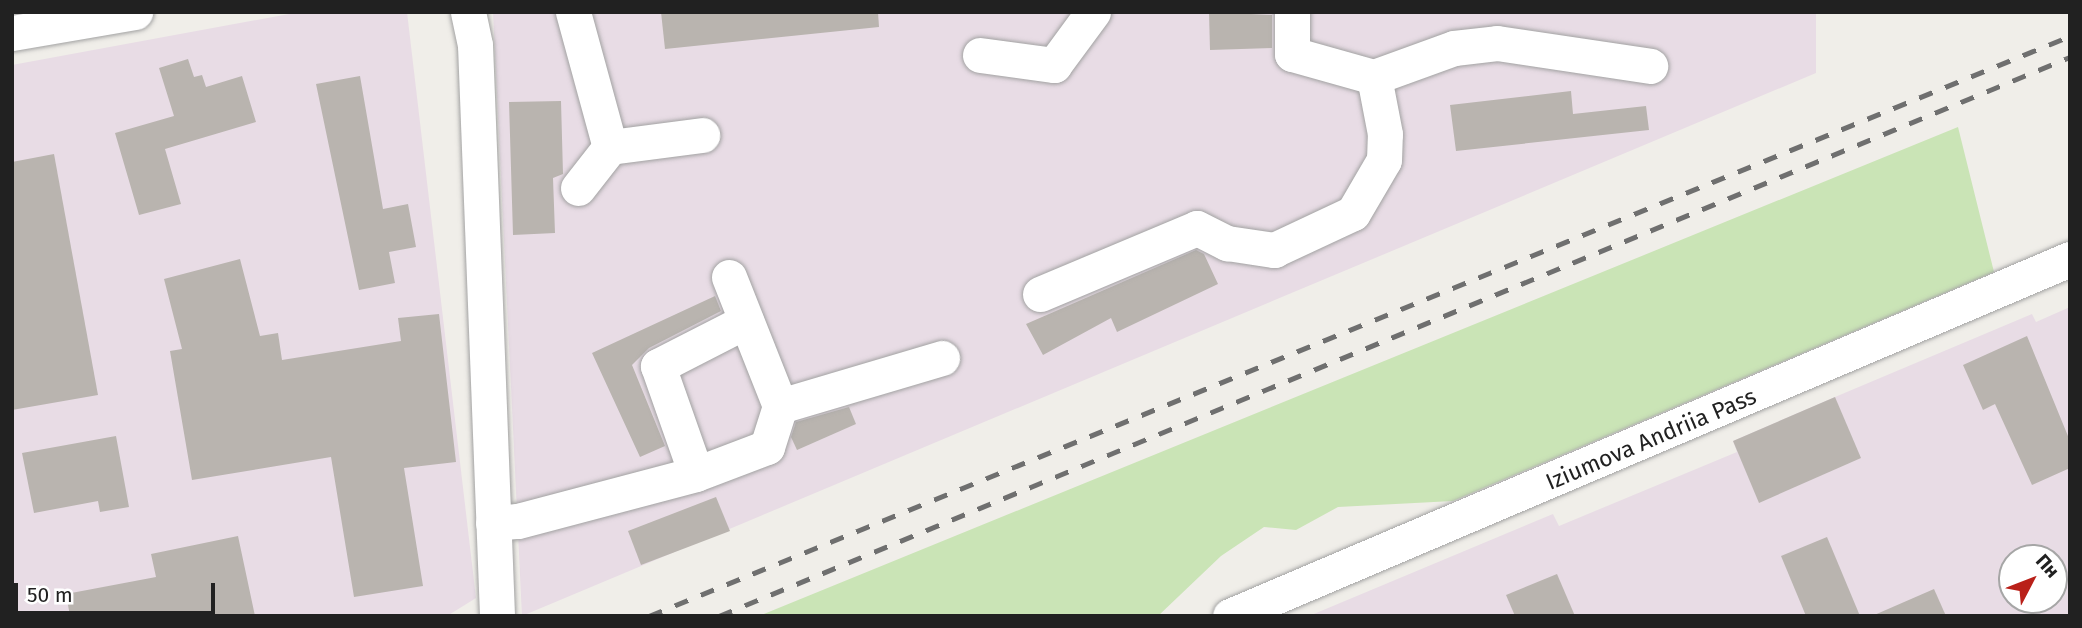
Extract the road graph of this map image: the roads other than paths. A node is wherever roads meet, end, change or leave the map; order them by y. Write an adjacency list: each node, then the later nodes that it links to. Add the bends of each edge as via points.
1 (135, 12): 6 (street)
2 (468, 12): 21 (street, via 475,45)
3 (573, 12): 12 (street)
4 (1093, 12): 8 (street, via 1054,65)
5 (1292, 12): 10 (street, via 1292,54)
6 (54, 19): 7 (street)
7 (12, 33)
8 (980, 55)
9 (1650, 66): 10 (street, via 1497,43 1454,48)
10 (1374, 77): 16 (street, via 1385,134 1384,160 1353,214 1274,250 1227,243 1197,228)
11 (702, 135): 12 (street)
12 (610, 147): 13 (street)
13 (578, 188)
14 (2070, 259): 23 (street, Iziumova Andriia Pass)
15 (729, 277): 17 (street)
16 (1040, 293)
17 (746, 321): 19 (street); 20 (street, via 658,366)
18 (942, 358): 19 (street)
19 (780, 406): 20 (street, via 767,447)
20 (696, 474): 21 (street, via 518,521)
21 (493, 523): 22 (street)
22 (497, 616)
23 (1230, 616)

